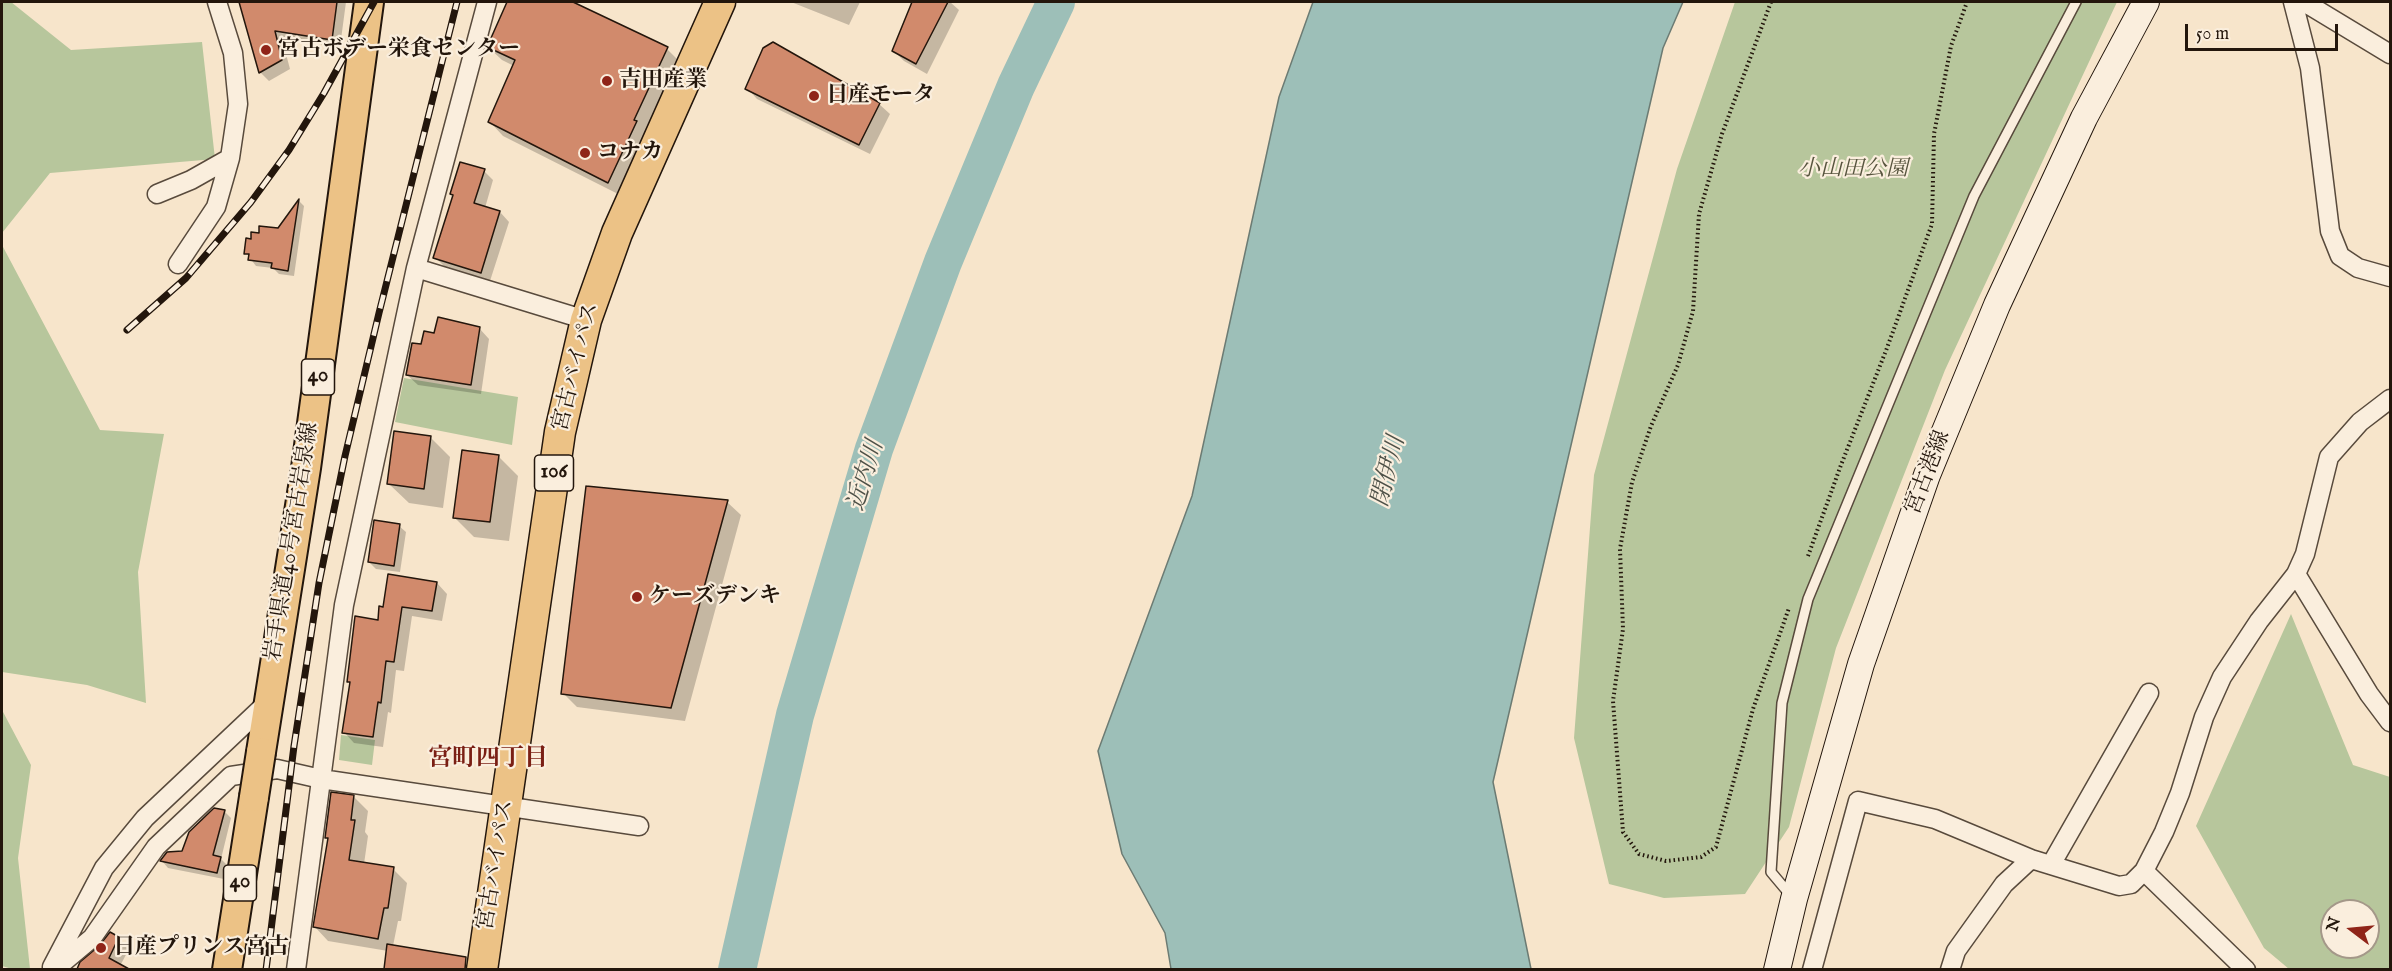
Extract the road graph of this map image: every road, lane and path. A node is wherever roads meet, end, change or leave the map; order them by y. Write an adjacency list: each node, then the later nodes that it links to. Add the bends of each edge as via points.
1 (217, 2): 12 (street, via 233,53 238,104)
2 (369, 2): 23 (main road, 岩手県道40号宮古岩泉線 / 40, via 306,468)
3 (487, 2): 15 (street)
4 (720, 2): 17 (highway, 宮古バイパス / 106, via 617,233)
5 (1771, 2): 21 (path, via 1722,134 1699,214 1693,311 1678,365 1632,482 1620,549 1623,629 1613,701 1623,832 1639,854 1666,861 1701,857 1716,847 1753,710)
6 (1967, 2): 19 (path, via 1951,46 1934,134 1932,224)
7 (2076, 2): 31 (lane, via 1974,196 1808,599 1782,703 1771,872)
8 (2146, 2): 31 (main road, 宮古港線, via 2084,118 1997,305 1928,475 1861,664)
9 (2293, 2): 16 (street, via 2310,68 2330,231 2340,256 2358,268)
10 (2304, 2): 11 (street)
11 (2391, 54)
12 (230, 158): 13 (street); 14 (street, via 216,207)
13 (157, 194)
14 (178, 264)
15 (416, 268): 17 (street); 25 (street, via 344,605)
16 (2391, 277)
17 (586, 320): 26 (highway, 宮古バイパス / 106, via 560,432)
18 (2391, 399): 20 (street, via 2360,422 2329,458 2305,554)
19 (1806, 561)
20 (2296, 574): 24 (street, via 2368,694); 30 (street, via 2222,677 2204,717 2180,793)
21 (1791, 603)
22 (2149, 693): 29 (street)
23 (268, 702): 32 (street, via 145,818 104,868); 33 (main road, 岩手県道40号宮古岩泉線 / 40, bridge)
24 (2391, 722)
25 (321, 779): 26 (street); 32 (street, via 277,769 231,776 156,847 92,938); 34 (street)
26 (506, 805): 27 (street); 35 (highway, 宮古バイパス / 106)
27 (639, 826)
28 (2031, 859): 29 (street); 37 (street, via 1935,819 1858,801); 38 (street, via 2004,884 1956,951)
29 (2052, 863): 30 (street, via 2120,886 2132,884)
30 (2144, 871): 39 (street)
31 (1794, 899): 36 (main road, 宮古港線)
32 (52, 969)
33 (227, 969)
34 (296, 969)
35 (482, 969)
36 (1777, 969)
37 (1812, 969)
38 (1950, 969)
39 (2246, 969)

